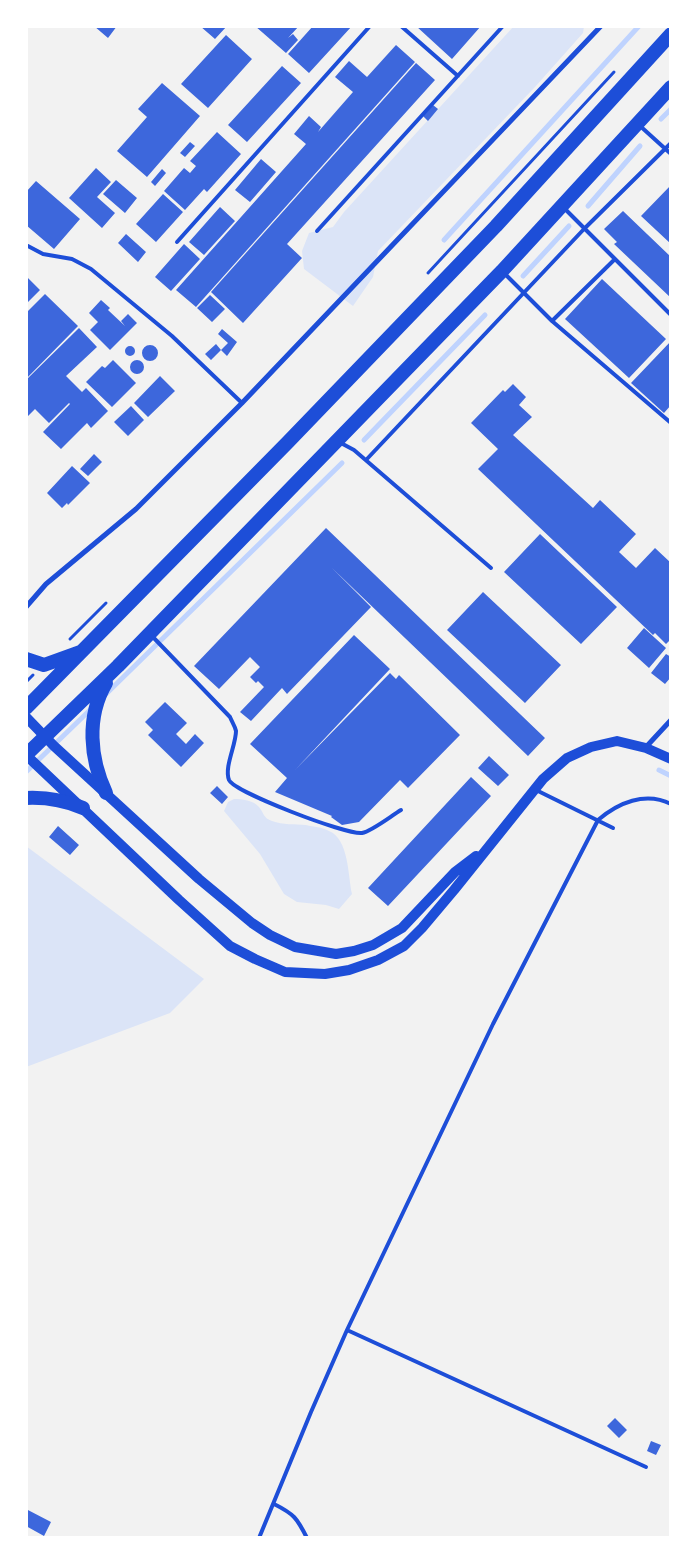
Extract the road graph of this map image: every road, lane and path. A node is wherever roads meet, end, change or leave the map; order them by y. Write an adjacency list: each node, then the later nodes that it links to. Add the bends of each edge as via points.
1 (370, 26): 16 (lane)
2 (401, 26): 7 (lane)
3 (503, 26): 7 (lane)
4 (601, 26): 24 (street)
5 (671, 34): 33 (highway, via 496,226)
6 (616, 70): 20 (path)
7 (458, 76): 15 (lane)
8 (671, 87): 9 (highway)
9 (638, 124): 11 (lane); 13 (highway)
10 (671, 143): 11 (lane)
11 (665, 149): 12 (lane); 14 (lane)
12 (671, 154)
13 (562, 206): 14 (lane); 19 (highway)
14 (584, 229): 18 (lane); 21 (lane)
15 (317, 231)
16 (177, 242)
17 (26, 245): 24 (lane, via 43,254 72,259 91,268 172,336)
18 (614, 260): 22 (lane); 23 (lane)
19 (502, 271): 21 (lane); 26 (highway)
20 (422, 279)
21 (525, 293): 23 (lane); 27 (lane)
22 (670, 314)
23 (552, 321): 25 (lane)
24 (242, 403): 30 (street, via 136,509 46,584)
25 (671, 423)
26 (336, 441): 27 (lane); 31 (highway)
27 (366, 460): 28 (lane)
28 (491, 568)
29 (107, 603): 32 (path)
30 (26, 607)
31 (149, 633): 36 (highway); 50 (lane, via 230,717 236,732 228,777 233,784 254,796 339,830 361,833)
32 (65, 644)
33 (85, 650): 35 (highway); 38 (highway)
34 (26, 659): 35 (highway)
35 (44, 665): 37 (path)
36 (118, 666): 41 (highway); 46 (highway, via 100,692 94,712 93,752)
37 (26, 682)
38 (26, 708)
39 (26, 717): 41 (main road)
40 (671, 720): 42 (street)
41 (46, 738): 43 (highway); 46 (main road)
42 (646, 748): 44 (main road); 45 (main road, via 617,741 591,747 567,758)
43 (26, 755): 49 (main road)
44 (671, 759)
45 (535, 789): 51 (lane); 53 (main road)
46 (106, 794): 53 (main road, via 252,923 295,947 336,954 373,945 402,928 455,872)
47 (26, 798): 49 (highway, via 45,797)
48 (671, 804): 51 (lane, via 652,798 637,799 612,808)
49 (83, 808): 53 (main road, via 230,946 285,972 325,974 349,970 404,946)
50 (401, 810)
51 (598, 820): 52 (lane); 54 (lane, via 492,1024)
52 (613, 828)
53 (489, 845)
54 (347, 1330): 55 (lane); 56 (lane)
55 (646, 1467)
56 (274, 1504): 57 (lane); 58 (lane, via 298,1520)
57 (259, 1538)
58 (307, 1538)

